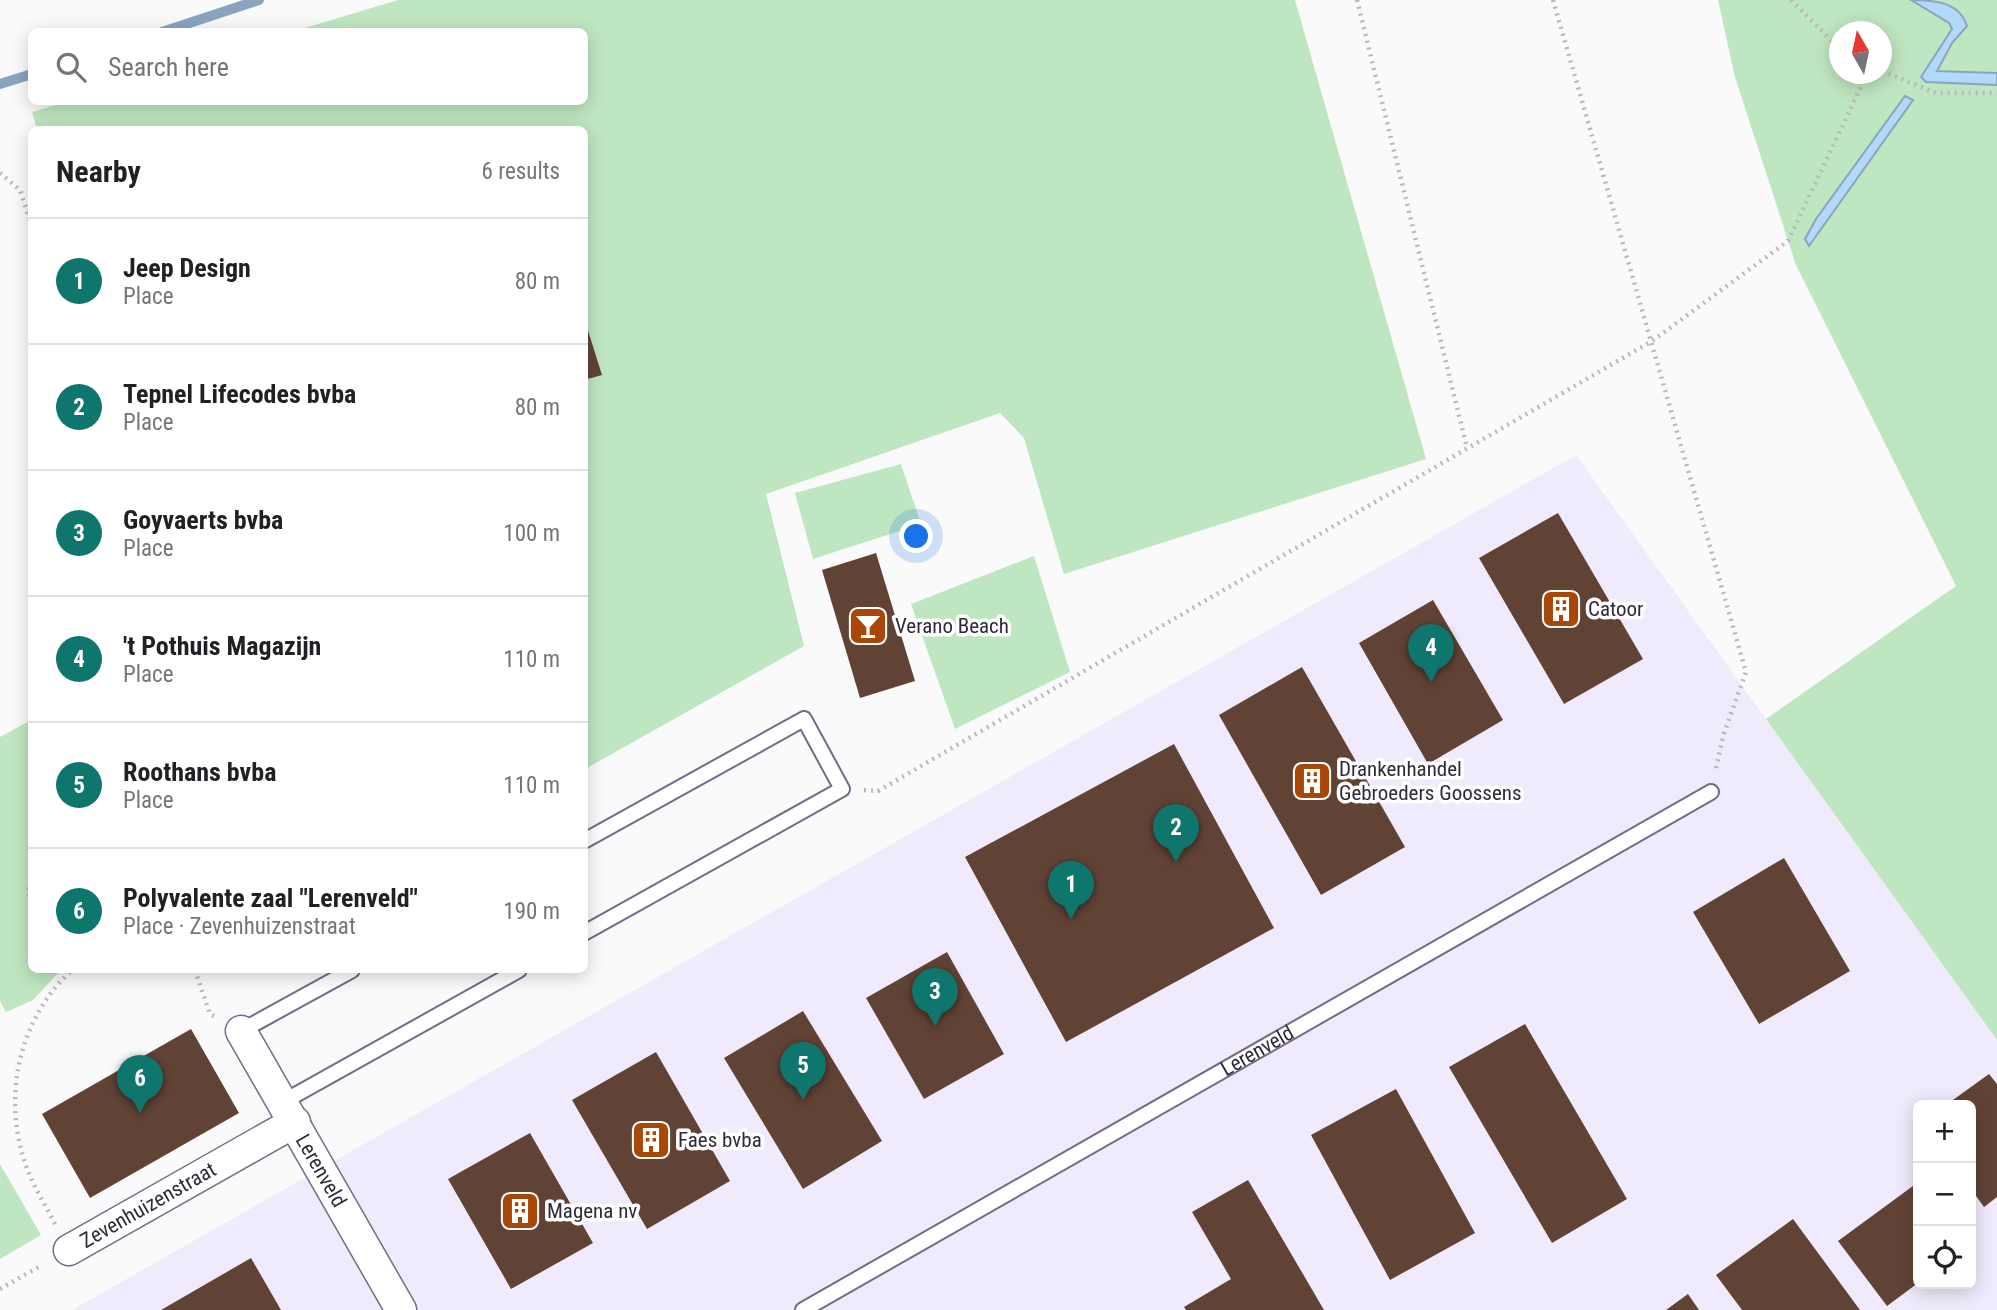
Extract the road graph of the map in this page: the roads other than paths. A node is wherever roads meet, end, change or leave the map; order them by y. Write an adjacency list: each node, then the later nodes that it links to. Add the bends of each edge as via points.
1 (1712, 792): 10 (lane, Lerenveld)
2 (588, 839): 3 (lane, via 804,719 842,789)
3 (588, 931)
4 (347, 973): 6 (lane)
5 (514, 973): 7 (lane)
6 (241, 1031): 7 (street, Lerenveld)
7 (288, 1112): 8 (street, Zevenhuizenstraat); 9 (street, Lerenveld)
8 (69, 1250)
9 (401, 1310)
10 (803, 1310)

